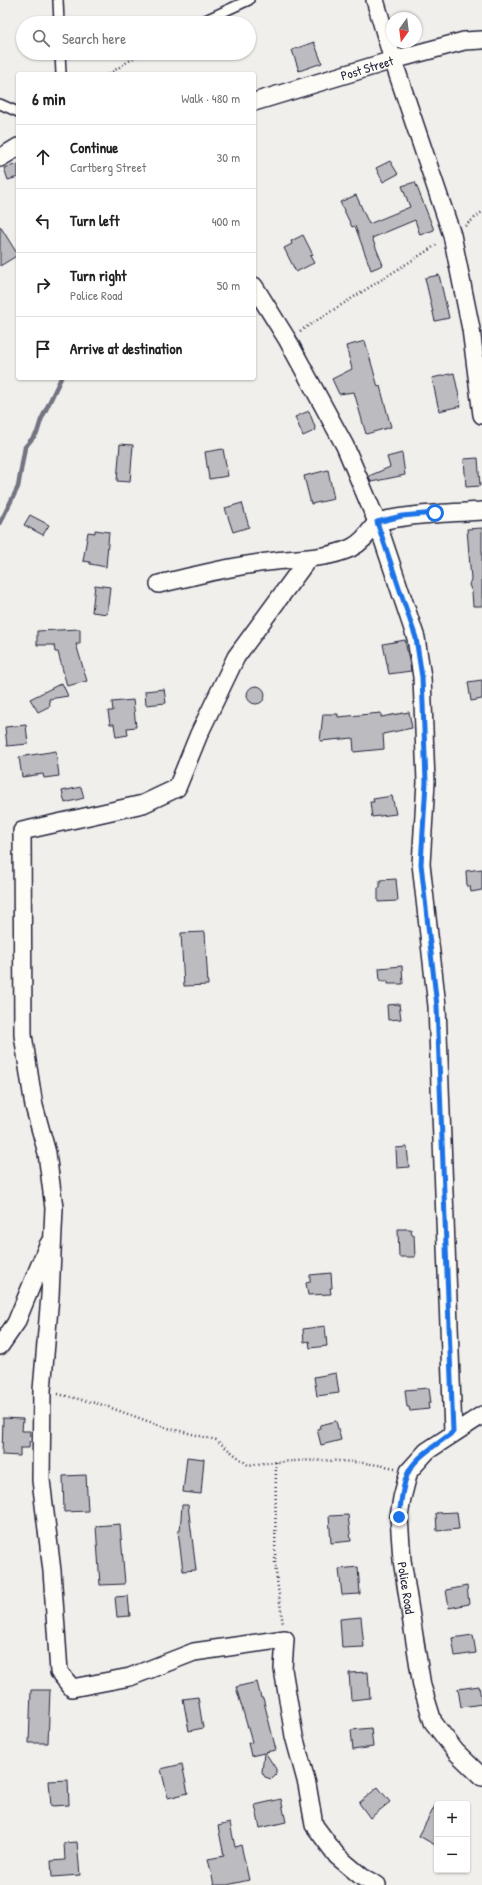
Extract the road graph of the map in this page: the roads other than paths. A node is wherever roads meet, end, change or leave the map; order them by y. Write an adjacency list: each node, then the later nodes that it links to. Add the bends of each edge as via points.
1 (58, 0): 4 (lane)
2 (249, 0): 5 (lane)
3 (375, 0): 8 (street)
4 (59, 16)
5 (214, 16)
6 (482, 40): 8 (street, Post Street, via 464,41)
7 (60, 60): 9 (lane)
8 (393, 60): 10 (street, Post Street); 16 (street, via 452,235 471,329)
9 (61, 72)
10 (256, 101)
11 (0, 104): 12 (lane)
12 (16, 111)
13 (16, 148): 14 (street)
14 (0, 158)
15 (256, 289): 18 (street, via 287,339 345,446)
16 (482, 415)
17 (482, 511): 18 (street, via 402,516)
18 (377, 522): 19 (street, via 365,539 353,547 330,556); 24 (street, via 416,638 422,677 426,782 421,864 437,1006)
19 (308, 559): 20 (street, via 276,561); 21 (street, via 236,657 199,734 177,788 143,804 22,830 23,1035 34,1106 48,1159 54,1208)
20 (159, 584)
21 (53, 1234): 22 (street, via 16,1323); 26 (street, via 42,1390 41,1480 52,1571 59,1672 72,1688 130,1677 194,1652 285,1639 284,1677 314,1825 337,1856 362,1877)
22 (0, 1346)
23 (482, 1415): 24 (street, Police Road)
24 (453, 1432): 25 (street, Police Road, via 427,1451 409,1471 399,1517 402,1560 422,1686 433,1722 456,1752)
25 (482, 1778)
26 (377, 1885)

